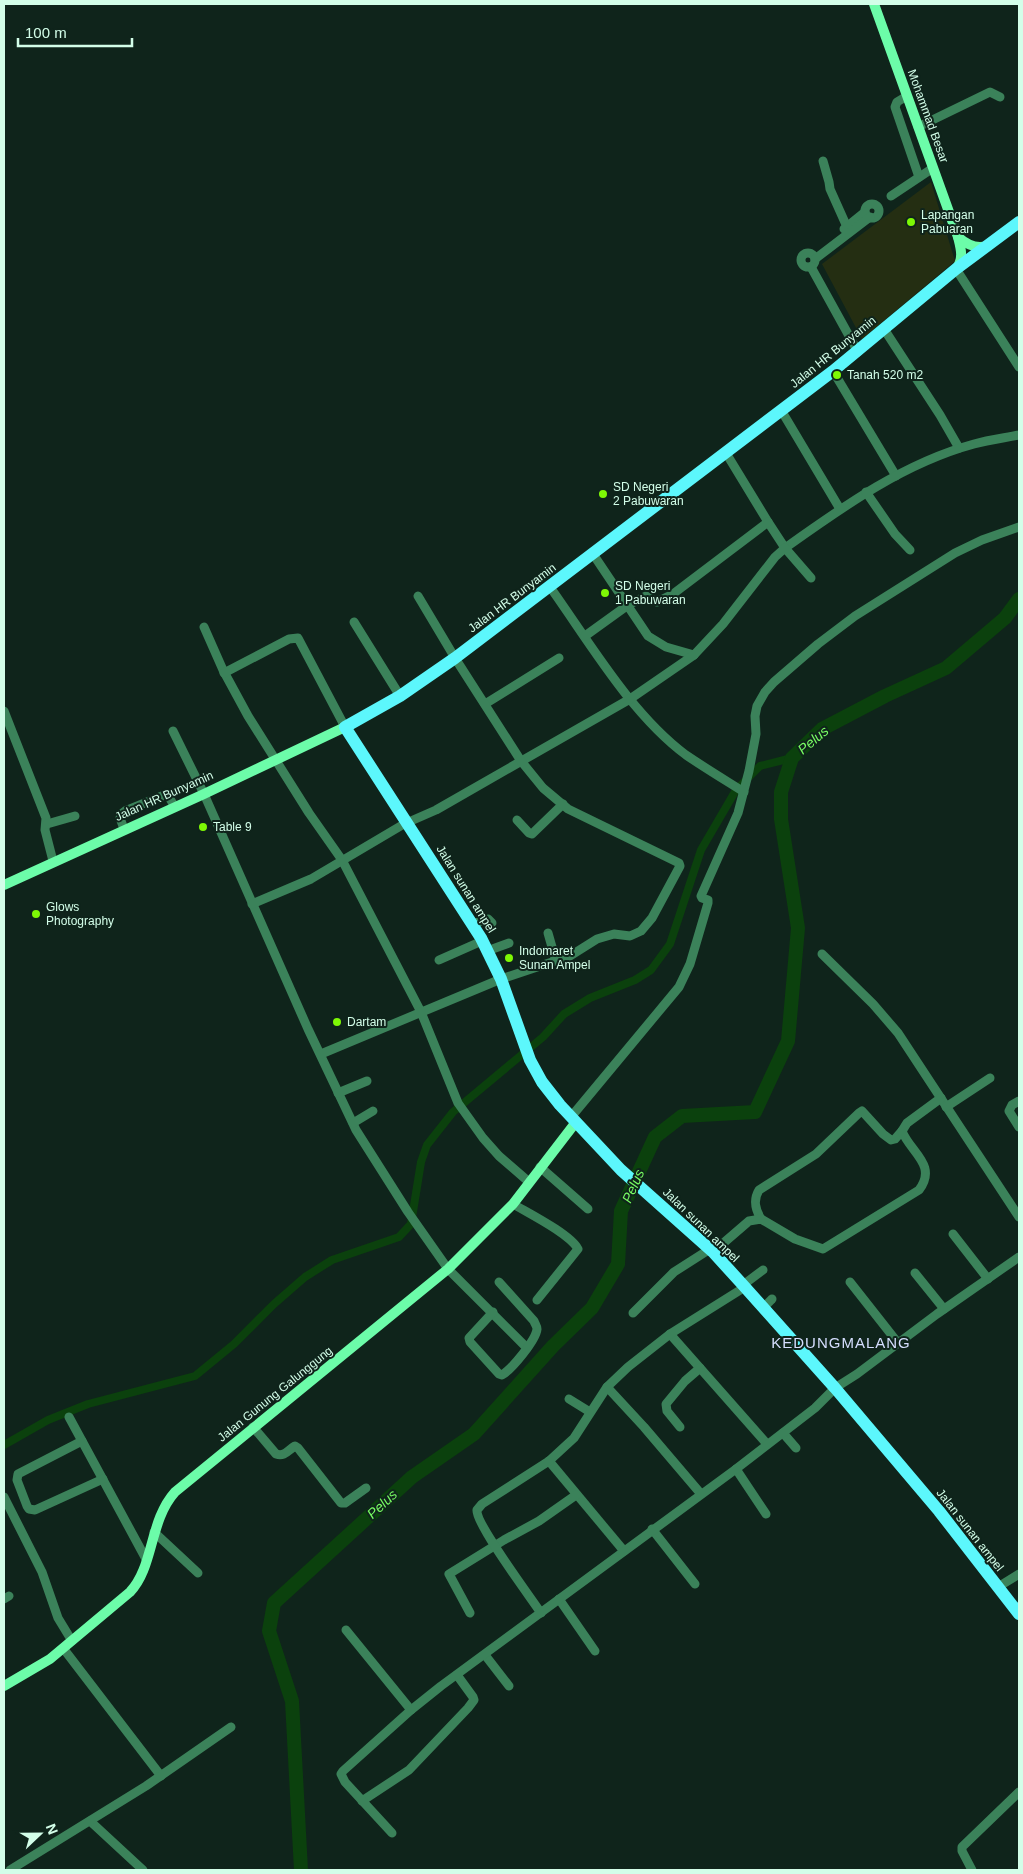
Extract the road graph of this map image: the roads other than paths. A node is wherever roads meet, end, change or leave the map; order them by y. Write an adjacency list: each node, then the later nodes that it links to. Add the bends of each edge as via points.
1 (874, 4): 2 (street, Mohammad Besar)
2 (907, 96): 4 (street, Mohammad Besar); 7 (street, via 895,107)
3 (1000, 97): 4 (street, via 990,92)
4 (918, 126): 6 (street, Mohammad Besar)
5 (823, 161): 10 (street, via 830,189)
6 (933, 168): 7 (street); 11 (street, Mohammad Besar)
7 (919, 177): 8 (street)
8 (891, 196)
9 (1019, 222): 12 (main road, Jalan HR Bunyamin)
10 (847, 227): 13 (street); 13 (street, via 867,215)
11 (958, 237): 12 (street, via 979,247); 14 (street, via 961,263)
12 (990, 244): 14 (main road, Jalan HR Bunyamin)
13 (812, 260): 16 (street)
14 (956, 269): 15 (main road, Jalan HR Bunyamin); 17 (street)
15 (884, 329): 16 (main road, Jalan HR Bunyamin); 21 (street)
16 (858, 352): 18 (main road, Jalan HR Bunyamin)
17 (1019, 368)
18 (833, 371): 19 (main road, Jalan HR Bunyamin); 23 (street)
19 (781, 410): 22 (main road, Jalan HR Bunyamin); 25 (street)
20 (1019, 436): 21 (street)
21 (959, 448): 23 (street)
22 (726, 453): 26 (street); 30 (main road, Jalan HR Bunyamin)
23 (896, 476): 24 (street)
24 (866, 492): 25 (street); 29 (street)
25 (840, 509): 28 (street)
26 (768, 522): 28 (street); 34 (street, via 663,600 657,602 646,596)
27 (1019, 527): 50 (street, via 948,556 855,616 774,682 757,706 756,734)
28 (785, 548): 31 (street); 38 (street)
29 (910, 550)
30 (593, 554): 32 (main road, Jalan HR Bunyamin); 34 (street)
31 (811, 578)
32 (550, 587): 37 (street); 39 (main road, Jalan HR Bunyamin)
33 (418, 596): 39 (street)
34 (628, 605): 37 (street); 38 (street, via 648,636 666,647)
35 (354, 622): 42 (street)
36 (204, 627): 41 (street)
37 (585, 636): 43 (street)
38 (694, 655): 43 (street)
39 (455, 658): 42 (main road, Jalan HR Bunyamin); 44 (street)
40 (559, 658): 44 (street)
41 (224, 673): 46 (street, via 298,638); 48 (street)
42 (400, 696): 46 (main road, Jalan HR Bunyamin)
43 (630, 699): 49 (street); 50 (street, via 686,755)
44 (485, 704): 49 (street)
45 (4, 711): 57 (street)
46 (345, 727): 48 (street, Jalan HR Bunyamin); 56 (main road, Jalan sunan ampel)
47 (173, 731): 51 (street)
48 (275, 759): 51 (street, Jalan HR Bunyamin); 59 (street)
49 (521, 761): 52 (street, via 543,788); 56 (street)
50 (744, 792): 81 (street, via 701,896 708,903 681,984)
51 (204, 794): 53 (street, Jalan HR Bunyamin); 62 (street)
52 (562, 804): 55 (street, via 534,833 529,833); 70 (street, via 680,866 641,932 597,939)
53 (175, 807): 58 (street, Jalan HR Bunyamin); 58 (street, via 168,794 125,811 120,816)
54 (75, 816): 57 (street)
55 (517, 820)
56 (407, 823): 59 (street); 64 (main road, Jalan sunan ampel)
57 (47, 824): 60 (street, via 45,830)
58 (124, 829): 60 (street, Jalan HR Bunyamin)
59 (342, 860): 62 (street, via 311,879); 72 (street)
60 (53, 861): 61 (street, Jalan HR Bunyamin)
61 (4, 885)
62 (252, 904): 73 (street)
63 (492, 923): 64 (street, via 488,918)
64 (472, 924): 67 (main road, Jalan sunan ampel)
65 (548, 933): 70 (street)
66 (509, 943): 67 (street)
67 (485, 946): 69 (street); 71 (main road, Jalan sunan ampel)
68 (822, 954): 77 (street, via 887,1019)
69 (439, 960)
70 (556, 961): 71 (street)
71 (501, 979): 72 (street); 81 (main road, Jalan sunan ampel, via 530,1060 542,1082)
72 (421, 1012): 73 (street); 86 (street, via 458,1103 499,1156)
73 (321, 1054): 76 (street)
74 (990, 1078): 79 (street)
75 (367, 1081): 76 (street)
76 (338, 1093): 82 (street)
77 (941, 1098): 79 (street); 84 (street)
78 (1019, 1101): 83 (street, via 1009,1111)
79 (946, 1107): 89 (street)
80 (374, 1111): 82 (street)
81 (573, 1120): 85 (street, Jalan Gunung Galunggung); 92 (main road, Jalan sunan ampel, via 621,1170)
82 (353, 1122): 94 (street, via 408,1212)
83 (1019, 1127)
84 (902, 1130): 90 (street, via 891,1140 862,1112 859,1113 816,1154 759,1190 755,1202); 90 (street, via 927,1175 919,1190 824,1249 795,1239)
85 (540, 1167): 86 (street, Jalan Gunung Galunggung); 88 (street)
86 (529, 1182): 87 (street, Jalan Gunung Galunggung)
87 (513, 1204): 94 (street, Jalan Gunung Galunggung); 101 (street, via 563,1235 578,1249)
88 (588, 1209)
89 (1019, 1217)
90 (761, 1219): 92 (street, via 749,1221)
91 (953, 1234): 97 (street)
92 (711, 1251): 100 (main road, Jalan sunan ampel); 104 (street, via 674,1272)
93 (1019, 1257): 97 (street)
94 (448, 1269): 103 (street); 115 (street, Jalan Gunung Galunggung)
95 (762, 1270): 100 (street)
96 (915, 1274): 102 (street)
97 (988, 1279): 102 (street)
98 (499, 1282): 107 (street, via 537,1326)
99 (850, 1282): 106 (street)
100 (744, 1286): 105 (street); 110 (main road, Jalan sunan ampel, via 768,1303)
101 (538, 1300)
102 (944, 1309): 106 (street)
103 (493, 1312): 107 (street); 107 (street, via 468,1338 499,1374 506,1373)
104 (633, 1313)
105 (670, 1334): 108 (street); 109 (street, via 628,1366)
106 (898, 1343): 110 (street)
107 (527, 1348)
108 (700, 1368): 114 (street, via 666,1404 667,1411); 118 (street)
109 (607, 1387): 112 (street); 124 (street)
110 (835, 1388): 116 (street); 136 (main road, Jalan sunan ampel, via 939,1511)
111 (569, 1399): 112 (street)
112 (590, 1412): 120 (street, via 574,1438)
113 (69, 1417): 117 (street)
114 (680, 1426)
115 (253, 1427): 123 (street, via 276,1454 281,1456 294,1446 298,1448 341,1503); 129 (street, Jalan Gunung Galunggung, via 176,1492 167,1502)
116 (783, 1433): 118 (street); 119 (street)
117 (82, 1442): 122 (street); 122 (street, via 18,1474 17,1480 27,1506 35,1510)
118 (767, 1444): 121 (street)
119 (796, 1448)
120 (549, 1462): 125 (street); 130 (street, via 477,1510)
121 (736, 1469): 124 (street); 127 (street)
122 (103, 1480): 132 (street)
123 (366, 1488)
124 (701, 1494): 128 (street)
125 (576, 1495): 130 (street, via 539,1521); 131 (street)
126 (4, 1498): 142 (street, via 42,1572 54,1610)
127 (766, 1514)
128 (652, 1529): 131 (street); 135 (street)
129 (154, 1532): 132 (street, Jalan Gunung Galunggung); 133 (street)
130 (495, 1545): 138 (street, via 449,1574); 139 (street)
131 (624, 1551): 137 (street)
132 (146, 1559): 142 (street, Jalan Gunung Galunggung, via 137,1585)
133 (198, 1573)
134 (1019, 1574): 136 (street)
135 (695, 1584)
136 (998, 1587): 140 (main road, Jalan sunan ampel)
137 (559, 1599): 139 (street); 144 (street)
138 (470, 1613)
139 (541, 1613): 145 (street)
140 (1019, 1614)
141 (346, 1630): 149 (street)
142 (72, 1641): 143 (street, Jalan Gunung Galunggung)
143 (63, 1648): 147 (street, Jalan Gunung Galunggung, via 36,1669); 151 (street)
144 (595, 1651)
145 (485, 1655): 146 (street); 148 (street)
146 (457, 1674): 149 (street); 153 (street, via 474,1700 409,1770)
147 (4, 1686)
148 (509, 1686)
149 (411, 1710): 153 (street, via 341,1774)
150 (231, 1726): 151 (street)
151 (161, 1776): 154 (street)
152 (1019, 1792): 158 (street, via 962,1847)
153 (362, 1801): 155 (street)
154 (90, 1821): 156 (street); 157 (street)
155 (392, 1833)
156 (10, 1870)
157 (143, 1870)
158 (972, 1870)

